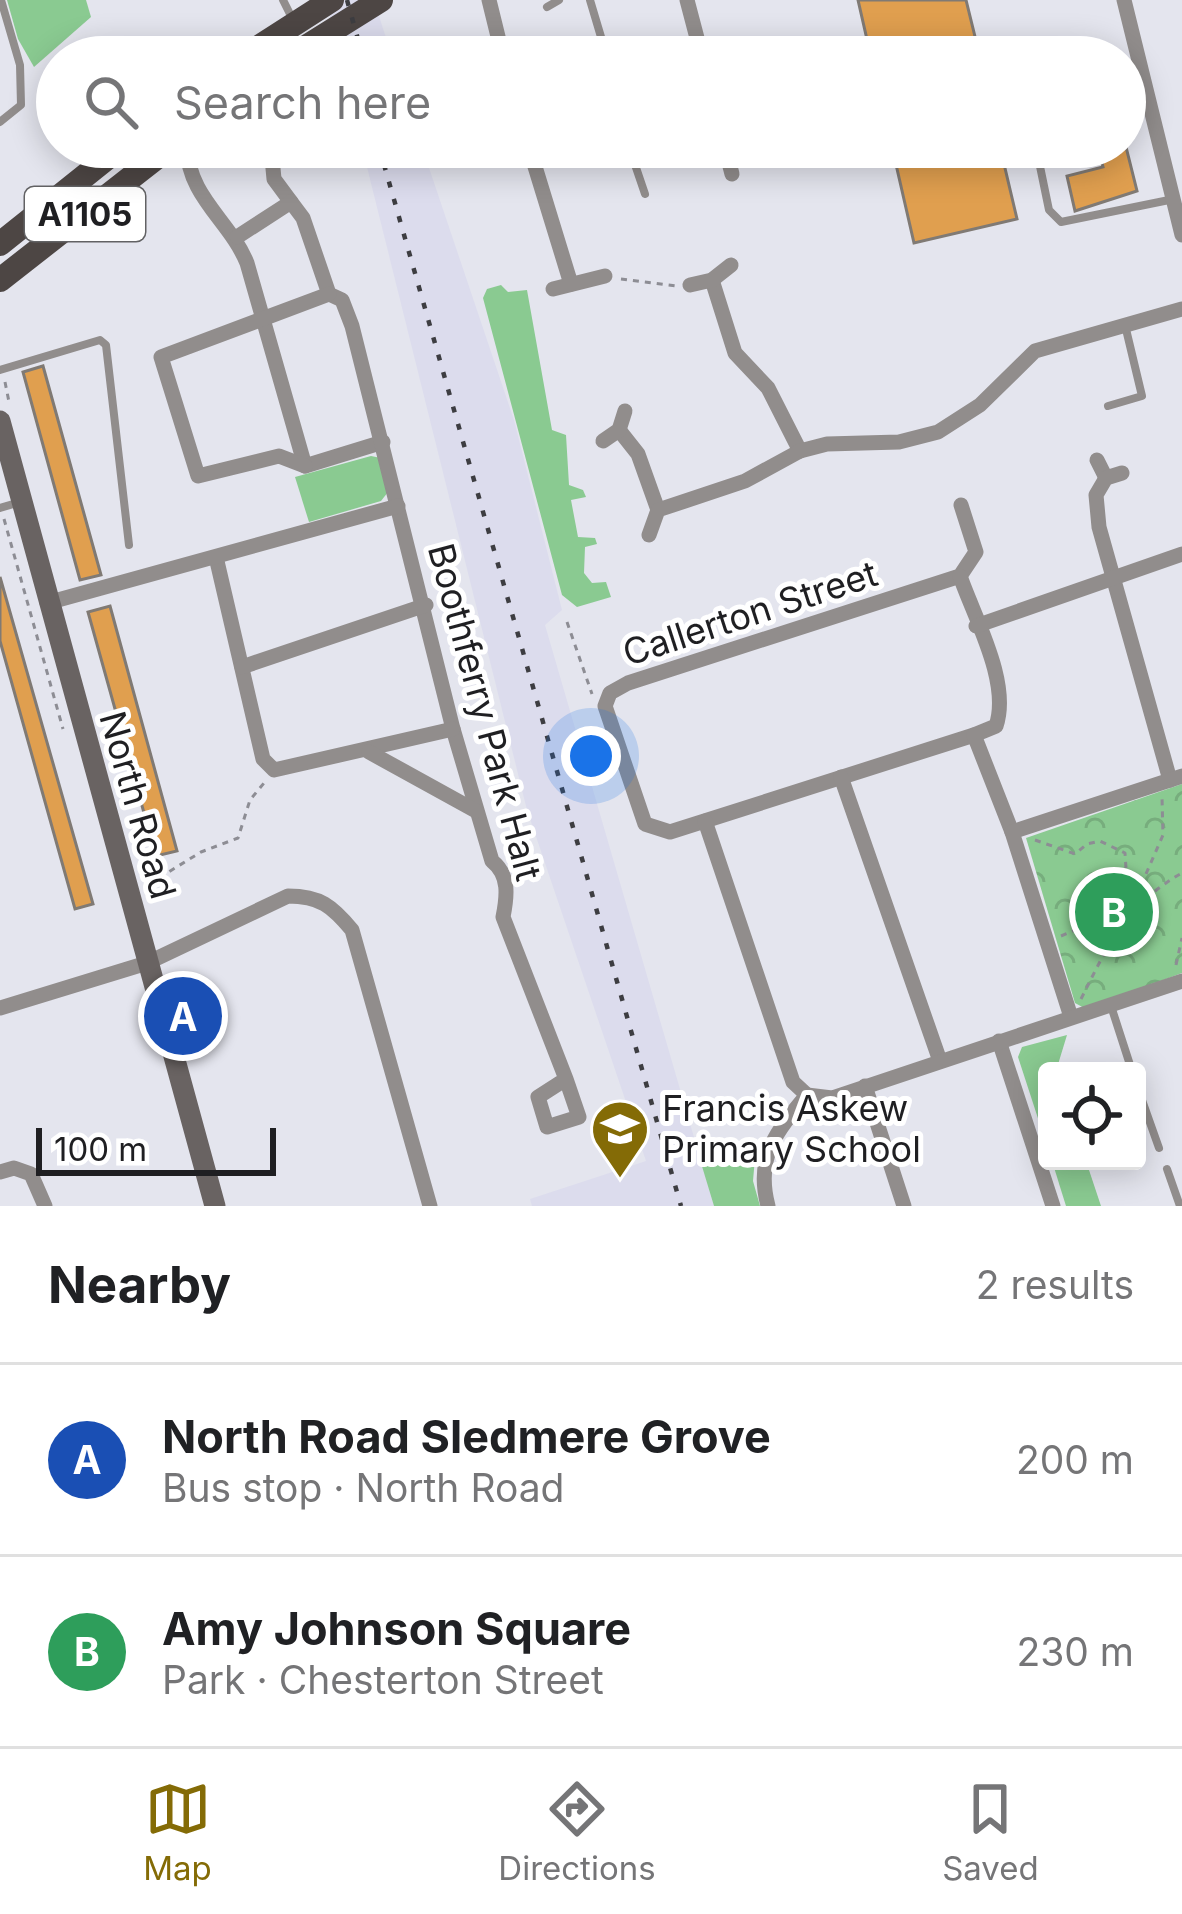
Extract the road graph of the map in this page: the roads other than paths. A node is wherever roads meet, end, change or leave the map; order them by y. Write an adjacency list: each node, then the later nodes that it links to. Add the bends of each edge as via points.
1 (1, 0): 18 (lane, via 22,83 21,105)
2 (332, 0): 10 (main road)
3 (381, 0): 12 (main road)
4 (489, 0): 13 (street)
5 (559, 0): 9 (lane)
6 (590, 0): 14 (lane)
7 (687, 0): 15 (street)
8 (1124, 0): 16 (street)
9 (547, 7)
10 (288, 12): 11 (main road)
11 (265, 36)
12 (324, 36)
13 (498, 36)
14 (601, 36)
15 (696, 36)
16 (1133, 36)
17 (1146, 86): 30 (street)
18 (0, 122)
19 (95, 168): 34 (main road, A1105)
20 (143, 168): 37 (main road, A1105)
21 (184, 168): 27 (street)
22 (273, 168): 31 (street, Boothferry Park Halt)
23 (536, 168): 39 (street)
24 (636, 168): 29 (lane)
25 (730, 168): 28 (street)
26 (1040, 168): 30 (lane, via 1049,210 1061,222)
27 (187, 170): 33 (street)
28 (732, 174)
29 (645, 194)
30 (1175, 199): 32 (street)
31 (291, 202): 33 (street); 42 (street, Boothferry Park Halt)
32 (1182, 235)
33 (236, 237): 44 (street)
34 (0, 244)
35 (731, 265): 38 (street)
36 (604, 276): 39 (street)
37 (0, 280)
38 (712, 280): 40 (street); 53 (street, via 735,353 769,388)
39 (572, 284): 41 (street)
40 (690, 285)
41 (553, 289)
42 (328, 294): 44 (street); 52 (street, Boothferry Park Halt, via 342,300 352,326)
43 (1182, 310): 45 (street)
44 (263, 322): 55 (street); 55 (street, via 161,357 198,476 279,456)
45 (1124, 324): 47 (lane, via 1142,396); 53 (street, via 1035,351 980,405 938,432)
46 (0, 370): 61 (lane, via 100,340 106,345)
47 (1108, 406)
48 (625, 412): 50 (street)
49 (0, 421): 56 (street, North Road)
50 (619, 430): 51 (street); 59 (street, via 638,454)
51 (603, 441)
52 (383, 442): 55 (street); 58 (street, Boothferry Park Halt)
53 (800, 452): 59 (street, via 745,481)
54 (1097, 460): 65 (street, via 1114,476 1096,495)
55 (305, 466)
56 (10, 505): 66 (street, North Road)
57 (961, 505): 64 (street, via 976,553)
58 (398, 506): 63 (street); 67 (street, Boothferry Park Halt)
59 (658, 510): 60 (street)
60 (649, 535)
61 (129, 545)
62 (1182, 554): 65 (street)
63 (216, 556): 66 (street); 69 (street)
64 (960, 575): 68 (street); 76 (street, Callerton Street, via 610,693 605,706 646,824 670,832)
65 (1111, 575): 68 (street); 74 (street)
66 (47, 603): 78 (street, North Road)
67 (426, 605): 69 (street); 70 (street, Boothferry Park Halt)
68 (976, 626): 71 (street, Callerton Street, via 1001,712 996,726)
69 (242, 668): 72 (street, via 263,759 274,770)
70 (453, 729): 72 (street); 75 (street, Boothferry Park Halt)
71 (974, 734): 73 (street, Callerton Street); 77 (street)
72 (369, 752): 75 (street)
73 (841, 777): 76 (street, Callerton Street); 84 (street)
74 (1176, 778): 77 (street)
75 (476, 812): 86 (street, Boothferry Park Halt, via 508,893 503,917)
76 (705, 821): 88 (street, via 793,1082)
77 (1012, 832): 82 (street)
78 (147, 964): 81 (street); 94 (street, North Road); 95 (street, via 288,896 332,906 352,930)
79 (1179, 982): 80 (street)
80 (1111, 1004): 82 (street); 85 (lane)
81 (0, 1008)
82 (1071, 1017): 83 (street)
83 (999, 1041): 84 (street); 98 (street)
84 (940, 1061): 87 (street)
85 (1129, 1062)
86 (566, 1079)
87 (865, 1086): 88 (street); 97 (street)
88 (807, 1095): 96 (street, via 767,1145 761,1180)
89 (1146, 1111): 90 (lane)
90 (1159, 1148)
91 (1167, 1169): 99 (lane)
92 (0, 1172): 93 (street, via 31,1174)
93 (45, 1206)
94 (214, 1206)
95 (430, 1206)
96 (768, 1206)
97 (904, 1206)
98 (1054, 1206)
99 (1180, 1206)

